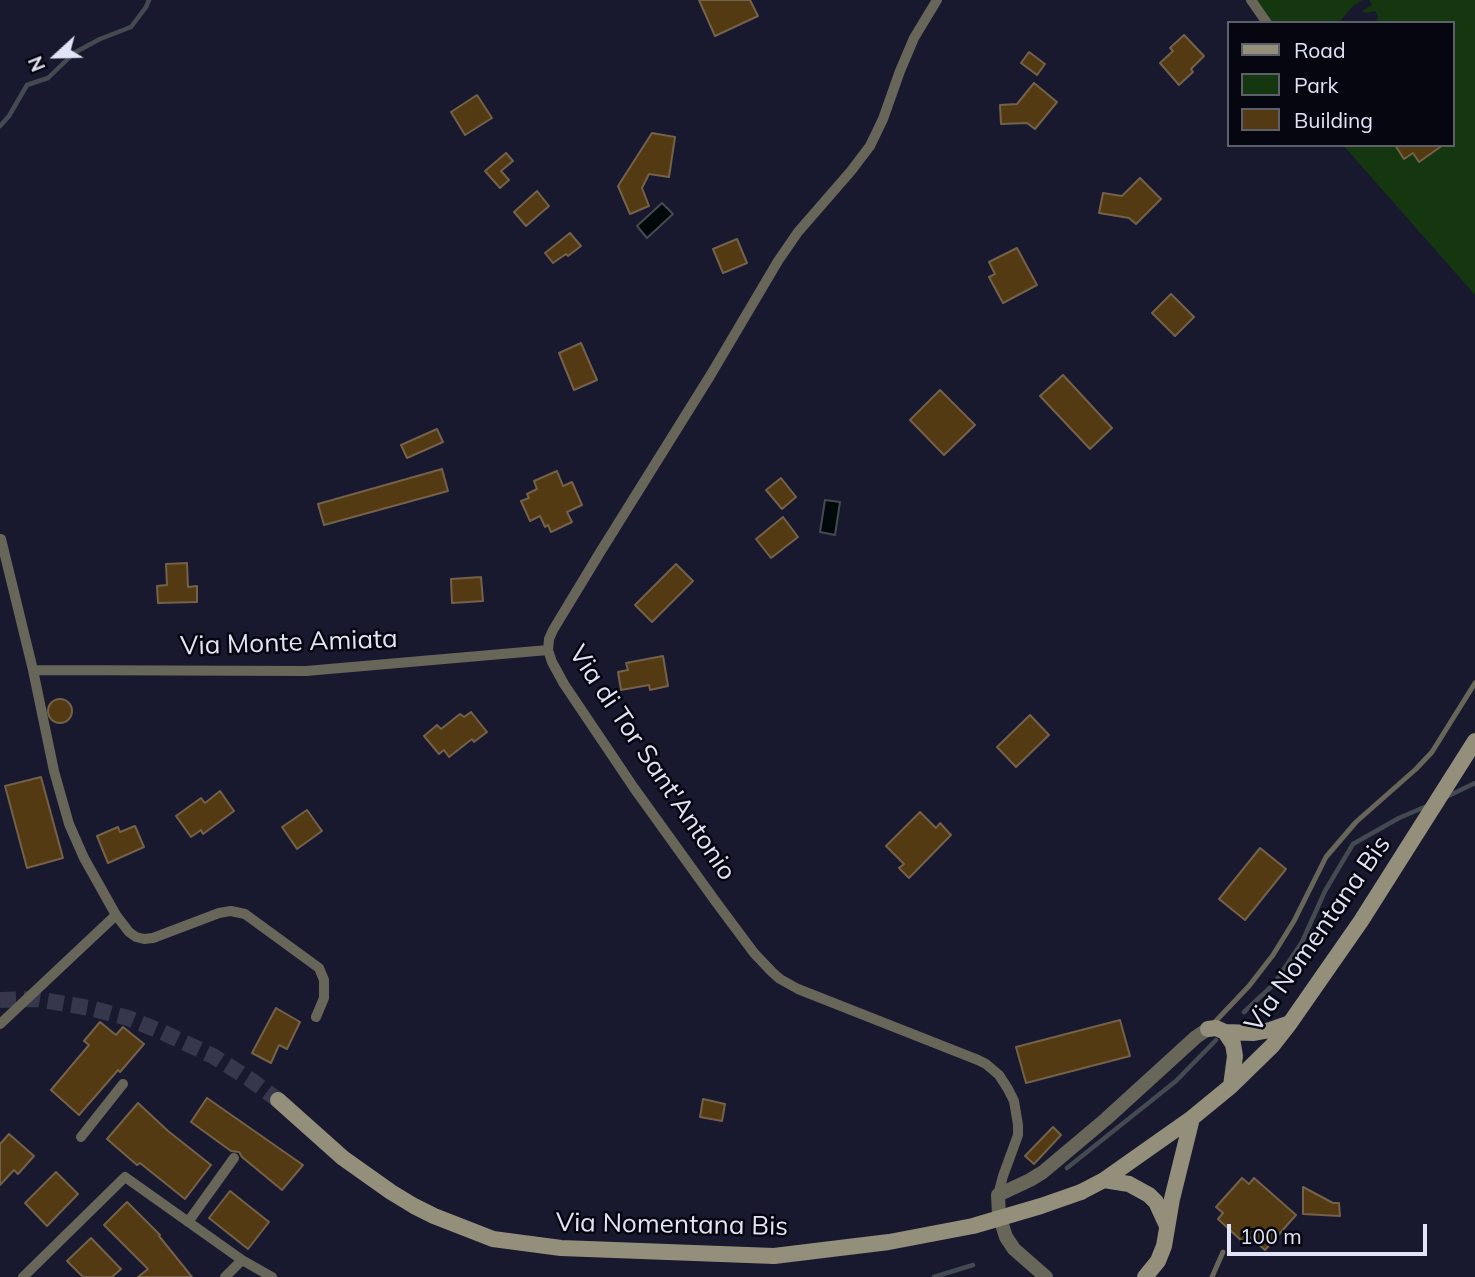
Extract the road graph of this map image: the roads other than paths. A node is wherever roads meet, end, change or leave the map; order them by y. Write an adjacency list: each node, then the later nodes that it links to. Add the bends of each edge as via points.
1 (937, 0): 5 (street, Via di Tor Sant'Antonio, via 914,38 870,146 778,261 598,554 549,639)
2 (1251, 0): 3 (street)
3 (1266, 21)
4 (1, 539): 6 (street)
5 (548, 650): 6 (street, Via Monte Amiata, via 306,671); 22 (street, Via di Tor Sant'Antonio, via 564,684 634,788 772,972 798,989 978,1060 999,1075 1014,1101 1018,1135)
6 (33, 670): 9 (street, via 67,817)
7 (1475, 683): 13 (lane, via 1432,752 1356,822 1326,857 1273,955)
8 (1475, 741): 11 (main road, Via Nomentana Bis)
9 (116, 915): 10 (street, via 129,932 144,939 219,913 245,914 319,968 324,998); 12 (street)
10 (316, 1017)
11 (1290, 1023): 14 (main road, via 1262,1032); 16 (main road, Via Nomentana Bis)
12 (0, 1024)
13 (1208, 1029): 14 (main road); 22 (street, via 1043,1172)
14 (1225, 1032): 16 (main road, via 1235,1056)
15 (123, 1084): 19 (street)
16 (1231, 1086): 18 (main road, Via Nomentana Bis)
17 (278, 1100): 21 (main road, Via Nomentana Bis, bridge, via 343,1158 424,1211 493,1239 561,1248 774,1256 890,1242 973,1226 1081,1192)
18 (1192, 1118): 21 (main road, Via Nomentana Bis); 24 (main road)
19 (81, 1136)
20 (234, 1158): 23 (street)
21 (1104, 1180): 24 (main road, via 1129,1184 1149,1195)
22 (998, 1195): 30 (street, Via di Tor Sant'Antonio, via 1006,1237)
23 (188, 1222): 26 (street); 27 (street, via 125,1177)
24 (1167, 1226): 31 (main road, via 1160,1256)
25 (1223, 1252): 32 (lane)
26 (242, 1260): 28 (street); 29 (street)
27 (23, 1277)
28 (225, 1277)
29 (272, 1277)
30 (1046, 1277)
31 (1145, 1277)
32 (1212, 1277)

